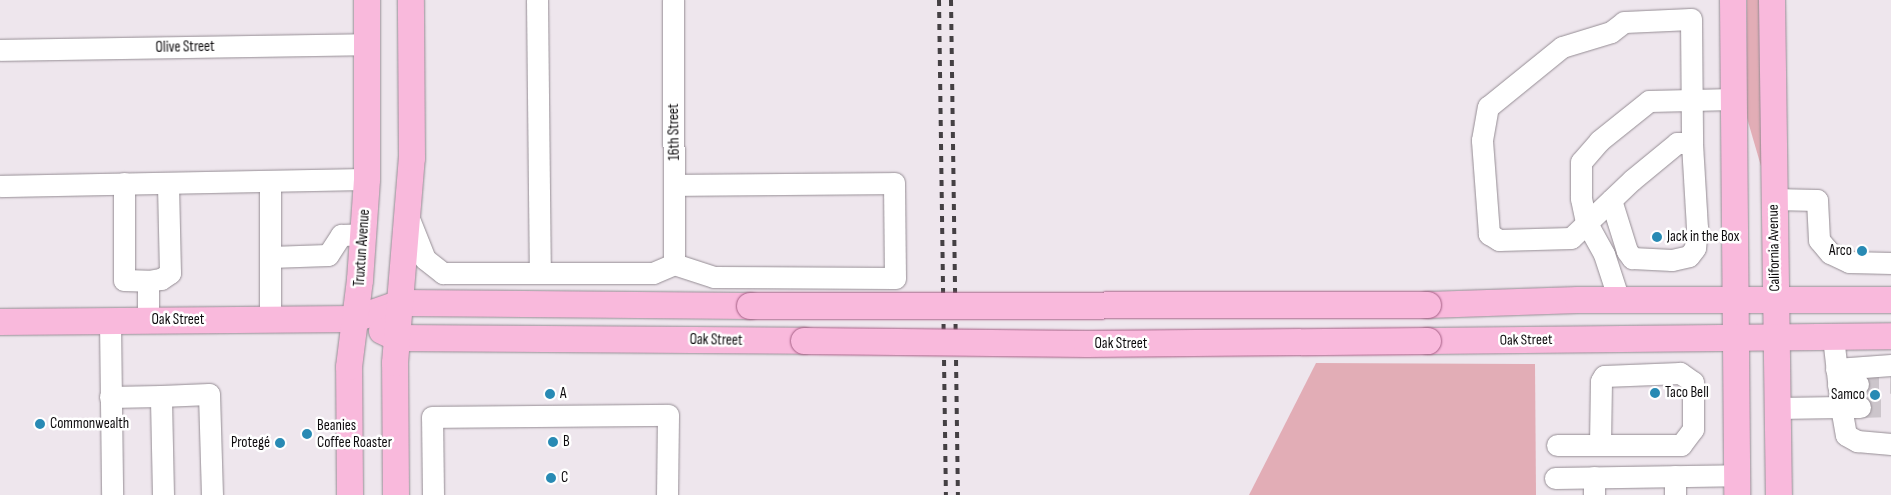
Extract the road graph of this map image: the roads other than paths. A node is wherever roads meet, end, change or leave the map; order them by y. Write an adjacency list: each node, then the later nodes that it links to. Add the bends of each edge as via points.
1 (367, 0): 7 (main road, Truxtun Avenue)
2 (411, 0): 20 (main road, via 414,44)
3 (537, 0): 26 (street)
4 (673, 0): 16 (street, 16th Street)
5 (1733, 0): 9 (main road)
6 (1772, 0): 18 (main road, California Avenue)
7 (369, 44): 8 (street, Olive Street); 12 (main road, Truxtun Avenue)
8 (0, 50)
9 (1734, 98): 10 (street); 29 (main road)
10 (1690, 101): 11 (street); 21 (street, via 1649,101 1599,142 1581,162 1581,198); 21 (street, via 1691,19 1624,22 1611,32 1562,47 1488,107 1482,140 1489,234 1499,240 1571,238)
11 (1692, 143): 19 (street, via 1677,143); 19 (street, via 1697,228 1695,248 1689,256 1672,260 1632,258 1626,251)
12 (367, 180): 13 (street); 22 (main road, Truxtun Avenue)
13 (270, 181): 14 (street); 23 (street)
14 (168, 183): 15 (street); 27 (street, via 170,273 161,279)
15 (124, 184): 17 (street); 27 (street, via 124,280)
16 (675, 185): 25 (street, 16th Street); 25 (street, via 894,183 895,278 714,277)
17 (0, 186)
18 (1773, 199): 24 (street, via 1817,200 1819,240 1830,253 1849,262); 30 (main road, California Avenue)
19 (1610, 200): 21 (street)
20 (409, 219): 26 (street, via 425,259 443,273); 32 (main road)
21 (1586, 222): 28 (street, via 1604,254)
22 (364, 234): 23 (street, via 341,235 328,255); 33 (main road, Truxtun Avenue)
23 (270, 257): 35 (street)
24 (1891, 263)
25 (674, 264): 26 (street, via 653,273)
26 (540, 273)
27 (148, 281): 34 (street)
28 (1619, 300): 29 (main road, Oak Street); 32 (main road, Oak Street, bridge, via 1428,305)
29 (1735, 300): 30 (main road, Oak Street); 41 (main road)
30 (1775, 300): 31 (main road, Oak Street); 42 (main road, California Avenue)
31 (1891, 300)
32 (401, 303): 33 (main road, Oak Street); 40 (main road)
33 (355, 318): 35 (main road, Oak Street); 40 (main road, Oak Street); 59 (main road, Truxtun Avenue, via 349,367)
34 (148, 320): 35 (main road, Oak Street); 36 (main road, Oak Street)
35 (270, 320)
36 (110, 321): 37 (main road, Oak Street); 46 (street)
37 (0, 322)
38 (1891, 336): 39 (main road, Oak Street)
39 (1833, 337): 42 (main road, Oak Street); 44 (street)
40 (397, 338): 41 (main road, Oak Street, bridge, via 1068,344); 60 (main road)
41 (1735, 338): 42 (main road, Oak Street); 53 (main road)
42 (1776, 338): 48 (main road, California Avenue)
43 (1891, 365): 44 (street)
44 (1844, 379): 47 (street)
45 (161, 396): 46 (street); 57 (street); 58 (street, via 209,394)
46 (110, 397): 56 (street)
47 (1850, 407): 48 (street); 49 (street, via 1846,435 1857,441)
48 (1777, 408): 63 (main road, California Avenue)
49 (1891, 444)
50 (1557, 445): 51 (street)
51 (1600, 445): 51 (street, via 1680,445 1693,429 1693,382 1680,373 1604,376 1601,381)
52 (1555, 478): 54 (street)
53 (1737, 485): 55 (street)
54 (1594, 486): 55 (street)
55 (1675, 486)
56 (112, 495)
57 (163, 495)
58 (212, 495)
59 (350, 495)
60 (396, 495)
61 (433, 495): 62 (street, via 432,417 668,415)
62 (667, 495)
63 (1779, 495)

